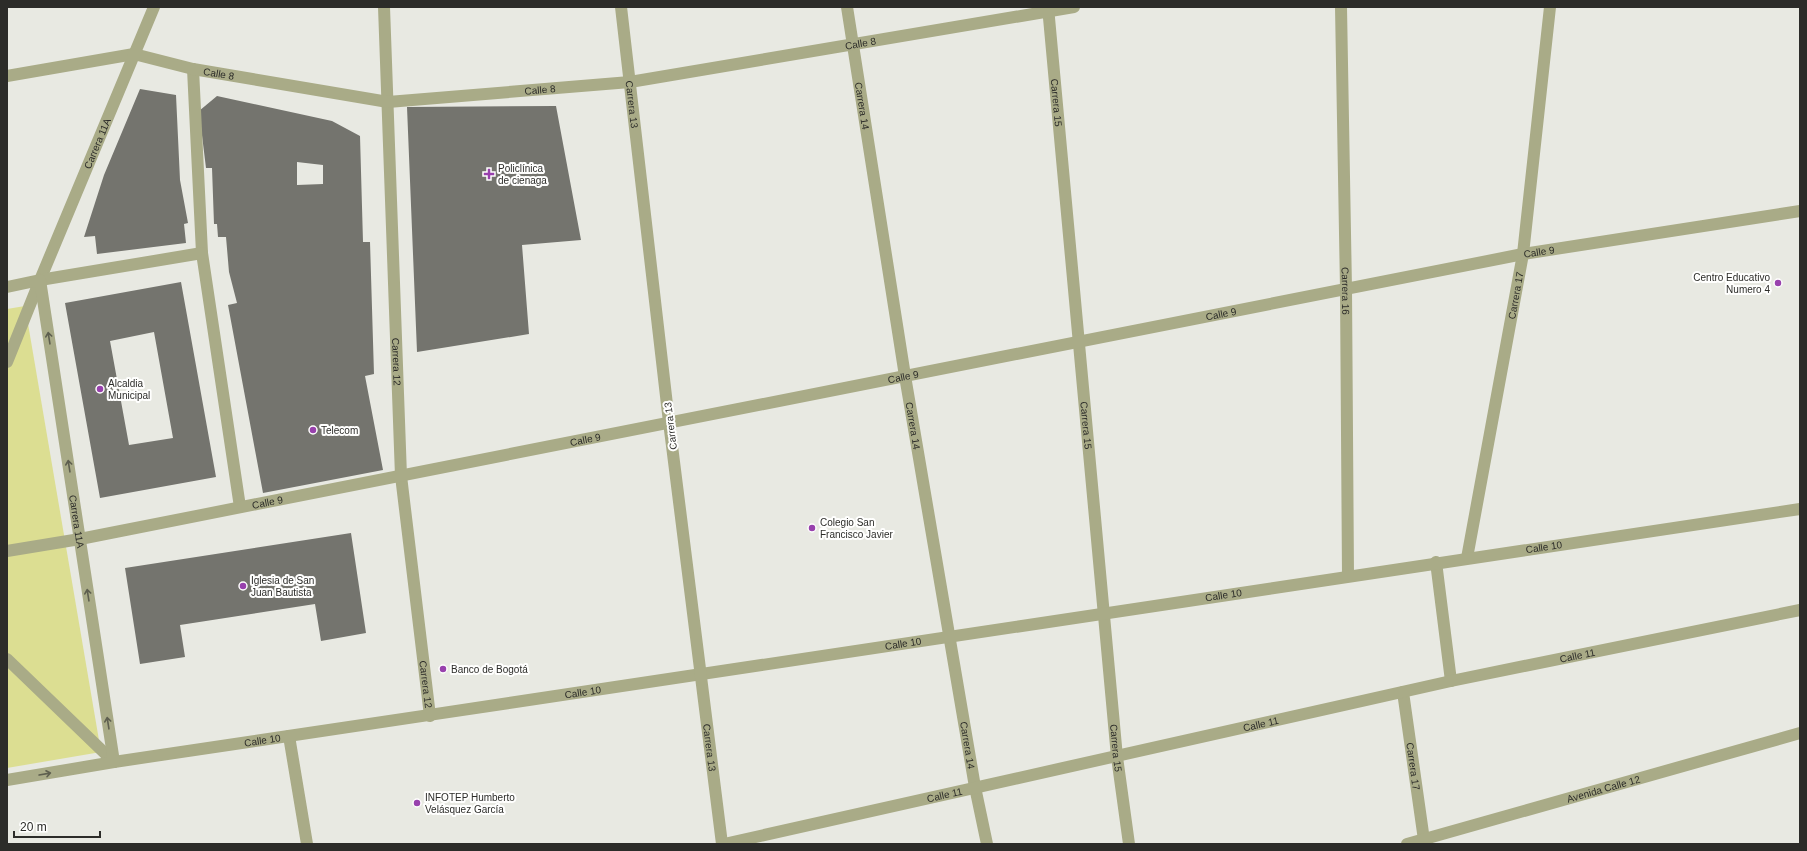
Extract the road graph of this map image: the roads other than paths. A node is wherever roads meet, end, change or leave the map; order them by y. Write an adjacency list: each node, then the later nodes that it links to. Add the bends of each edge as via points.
1 (154, 7): 10 (street, Carrera 11A)
2 (384, 7): 14 (street, Carrera 12)
3 (621, 7): 13 (street, Carrera 13)
4 (847, 7): 9 (street, Carrera 14)
5 (1074, 7): 8 (street, Calle 8)
6 (1340, 7): 20 (street, Carrera 16)
7 (1550, 7): 17 (street, Carrera 17)
8 (1048, 9): 9 (street, Calle 8); 21 (street, Carrera 15)
9 (853, 45): 13 (street, Calle 8); 23 (street, Carrera 14)
10 (134, 54): 11 (street, Calle 8); 12 (street, Calle 8); 18 (street, Carrera 11A)
11 (193, 69): 14 (street, Calle 8); 16 (street)
12 (7, 76)
13 (630, 82): 14 (street, Calle 8); 24 (street, Carrera 13)
14 (388, 102): 25 (street, Carrera 12)
15 (1800, 211): 17 (street, Calle 9)
16 (202, 253): 18 (street); 26 (street)
17 (1523, 254): 20 (street, Calle 9); 30 (street, Carrera 17)
18 (40, 280): 19 (street); 22 (street, Carrera 11A); 28 (street, Carrera 11A, one-way to 18)
19 (7, 287)
20 (1346, 290): 21 (street, Calle 9); 32 (street, Carrera 16)
21 (1078, 342): 23 (street, Calle 9); 34 (street, Carrera 15)
22 (7, 362)
23 (905, 376): 24 (street, Calle 9); 35 (street, Carrera 14)
24 (669, 422): 25 (street, Calle 9); 37 (street, Carrera 13)
25 (401, 476): 26 (street, Calle 9); 40 (street, Carrera 12)
26 (240, 506): 28 (street, Calle 9)
27 (1800, 510): 30 (street, Calle 10)
28 (80, 538): 29 (street, Calle 9); 44 (street, Carrera 11A, one-way to 28)
29 (7, 551)
30 (1467, 558): 31 (street, Calle 10)
31 (1436, 562): 32 (street, Calle 10); 38 (street)
32 (1348, 576): 34 (street, Calle 10)
33 (1800, 610): 38 (street, Calle 11)
34 (1104, 613): 35 (street, Calle 10); 43 (street, Carrera 15)
35 (949, 636): 37 (street, Calle 10); 46 (street, Carrera 14)
36 (7, 659): 44 (street)
37 (700, 673): 40 (street, Calle 10); 49 (street, Carrera 13)
38 (1451, 681): 39 (street, Calle 11)
39 (1403, 692): 43 (street, Calle 11); 47 (street, Carrera 17)
40 (430, 716): 42 (street, Calle 10)
41 (1800, 733): 47 (street, Avenida Calle 12)
42 (289, 736): 44 (street, Calle 10); 48 (street)
43 (1117, 756): 46 (street, Calle 11); 51 (street, Carrera 15)
44 (114, 762): 45 (street, Calle 10, one-way to 44)
45 (7, 780)
46 (975, 787): 49 (street, Calle 11); 50 (street, Carrera 14)
47 (1424, 840): 52 (street, Avenida Calle 12)
48 (307, 844)
49 (723, 844)
50 (987, 844)
51 (1129, 844)
52 (1407, 844)

